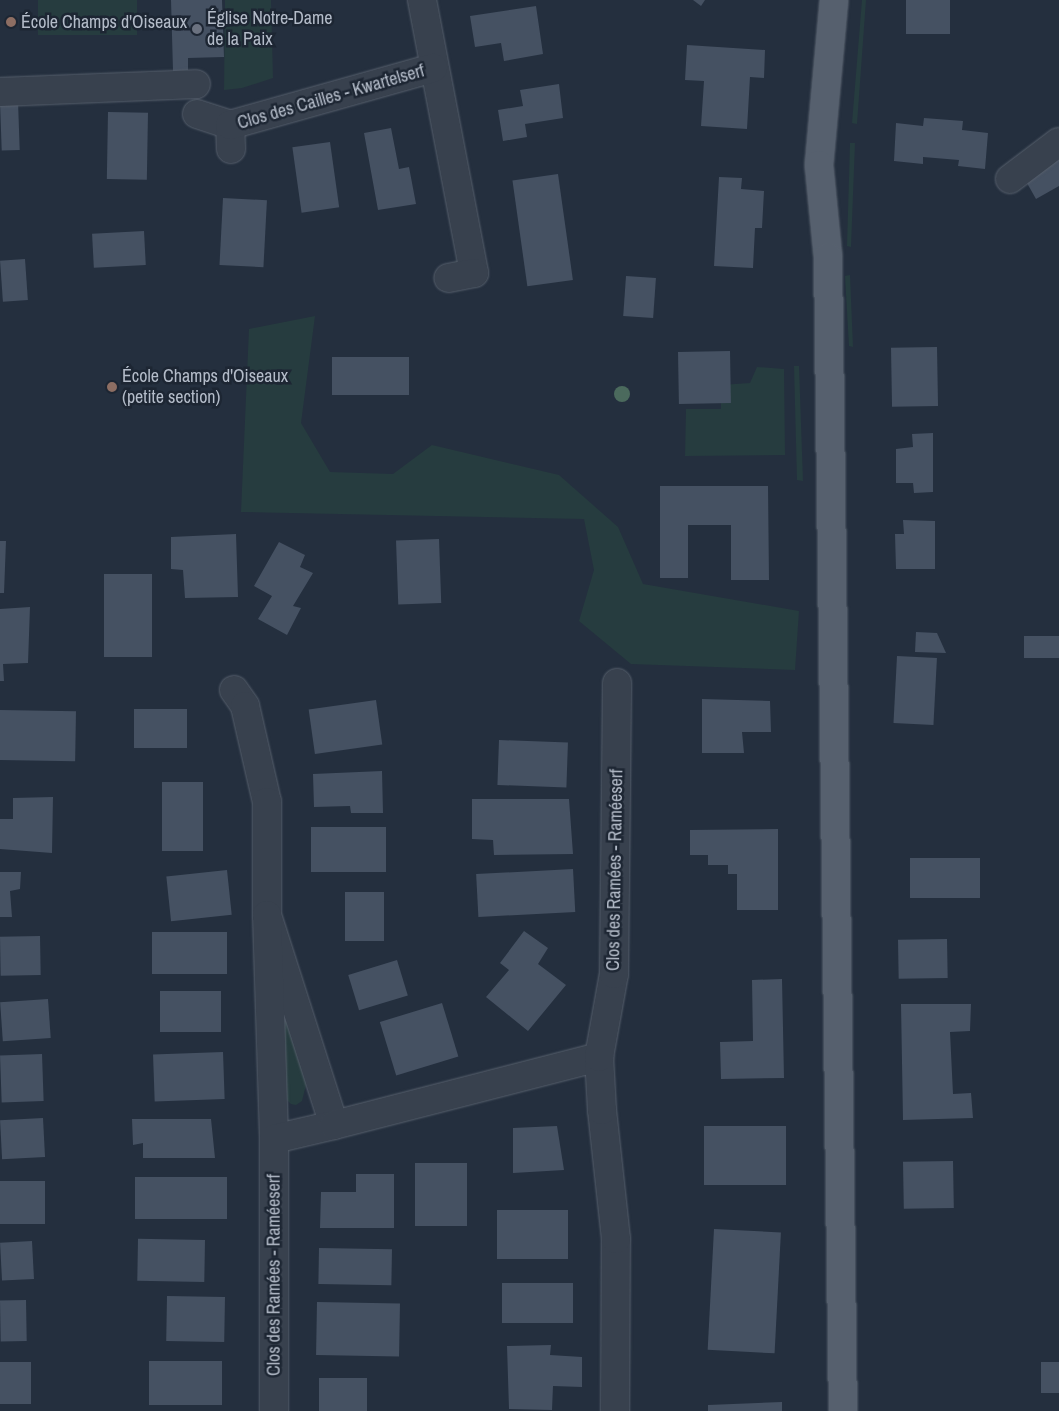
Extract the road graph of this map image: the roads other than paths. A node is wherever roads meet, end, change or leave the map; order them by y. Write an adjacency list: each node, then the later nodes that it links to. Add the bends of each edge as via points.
1 (422, 0): 3 (street, Clos des Cailles - Kwartelserf)
2 (834, 0): 18 (main road, via 819,165 828,257)
3 (433, 68): 6 (street, Clos des Cailles - Kwartelserf, via 230,137); 9 (street, Clos des Cailles - Kwartelserf, via 474,273)
4 (196, 84): 5 (street)
5 (0, 92)
6 (198, 114)
7 (1059, 142): 8 (street)
8 (1010, 179)
9 (448, 278)
10 (617, 683): 13 (street, Clos des Ramées - Raméeserf, via 614,974)
11 (234, 690): 12 (street, Clos des Ramées - Raméeserf, via 246,706 267,802)
12 (267, 915): 14 (street, Clos des Ramées - Raméeserf); 15 (street, Clos des Ramées - Raméeserf)
13 (599, 1057): 14 (street); 17 (street, Clos des Ramées - Raméeserf, via 616,1239)
14 (334, 1125): 15 (street)
15 (274, 1139): 16 (street, Clos des Ramées - Raméeserf)
16 (274, 1411)
17 (615, 1411)
18 (843, 1411)

